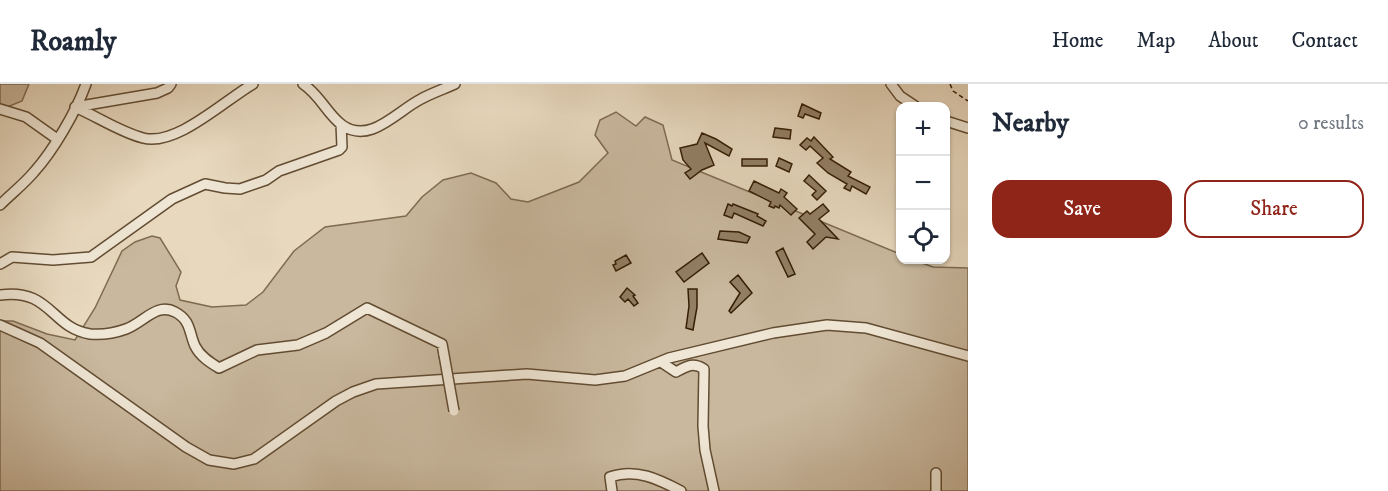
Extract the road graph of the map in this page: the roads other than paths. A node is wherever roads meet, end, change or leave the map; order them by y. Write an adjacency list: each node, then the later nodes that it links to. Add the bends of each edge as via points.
1 (86, 84): 8 (street)
2 (171, 84): 8 (street, via 157,93)
3 (253, 84): 8 (street, via 186,128 158,140 129,133)
4 (303, 84): 11 (street)
5 (455, 84): 11 (street, via 420,99 369,131 351,130)
6 (891, 84): 7 (street)
7 (909, 102)
8 (75, 107): 13 (street)
9 (0, 109): 13 (street, via 26,117)
10 (950, 122): 12 (street)
11 (341, 124): 15 (street, via 339,150 240,189 205,184 172,199 91,257 12,257)
12 (968, 128)
13 (57, 139): 14 (street, via 33,173)
14 (0, 205)
15 (0, 264)
16 (0, 295): 20 (street, bridge, via 31,296 70,326 88,334 127,329 166,308 178,313 189,326 205,360 219,368 256,350 298,345 367,309 442,344)
17 (0, 325): 19 (street, via 40,343 209,460 234,464 255,459 336,401 376,384 527,374 595,380 626,376)
18 (968, 356): 19 (street, via 851,326 827,325 773,333)
19 (661, 362): 24 (street, via 676,372 690,364 704,369 703,426)
20 (454, 411)
21 (936, 473): 25 (street)
22 (612, 491): 23 (street, via 609,477 620,473 658,478)
23 (681, 491)
24 (714, 491)
25 (936, 491)

